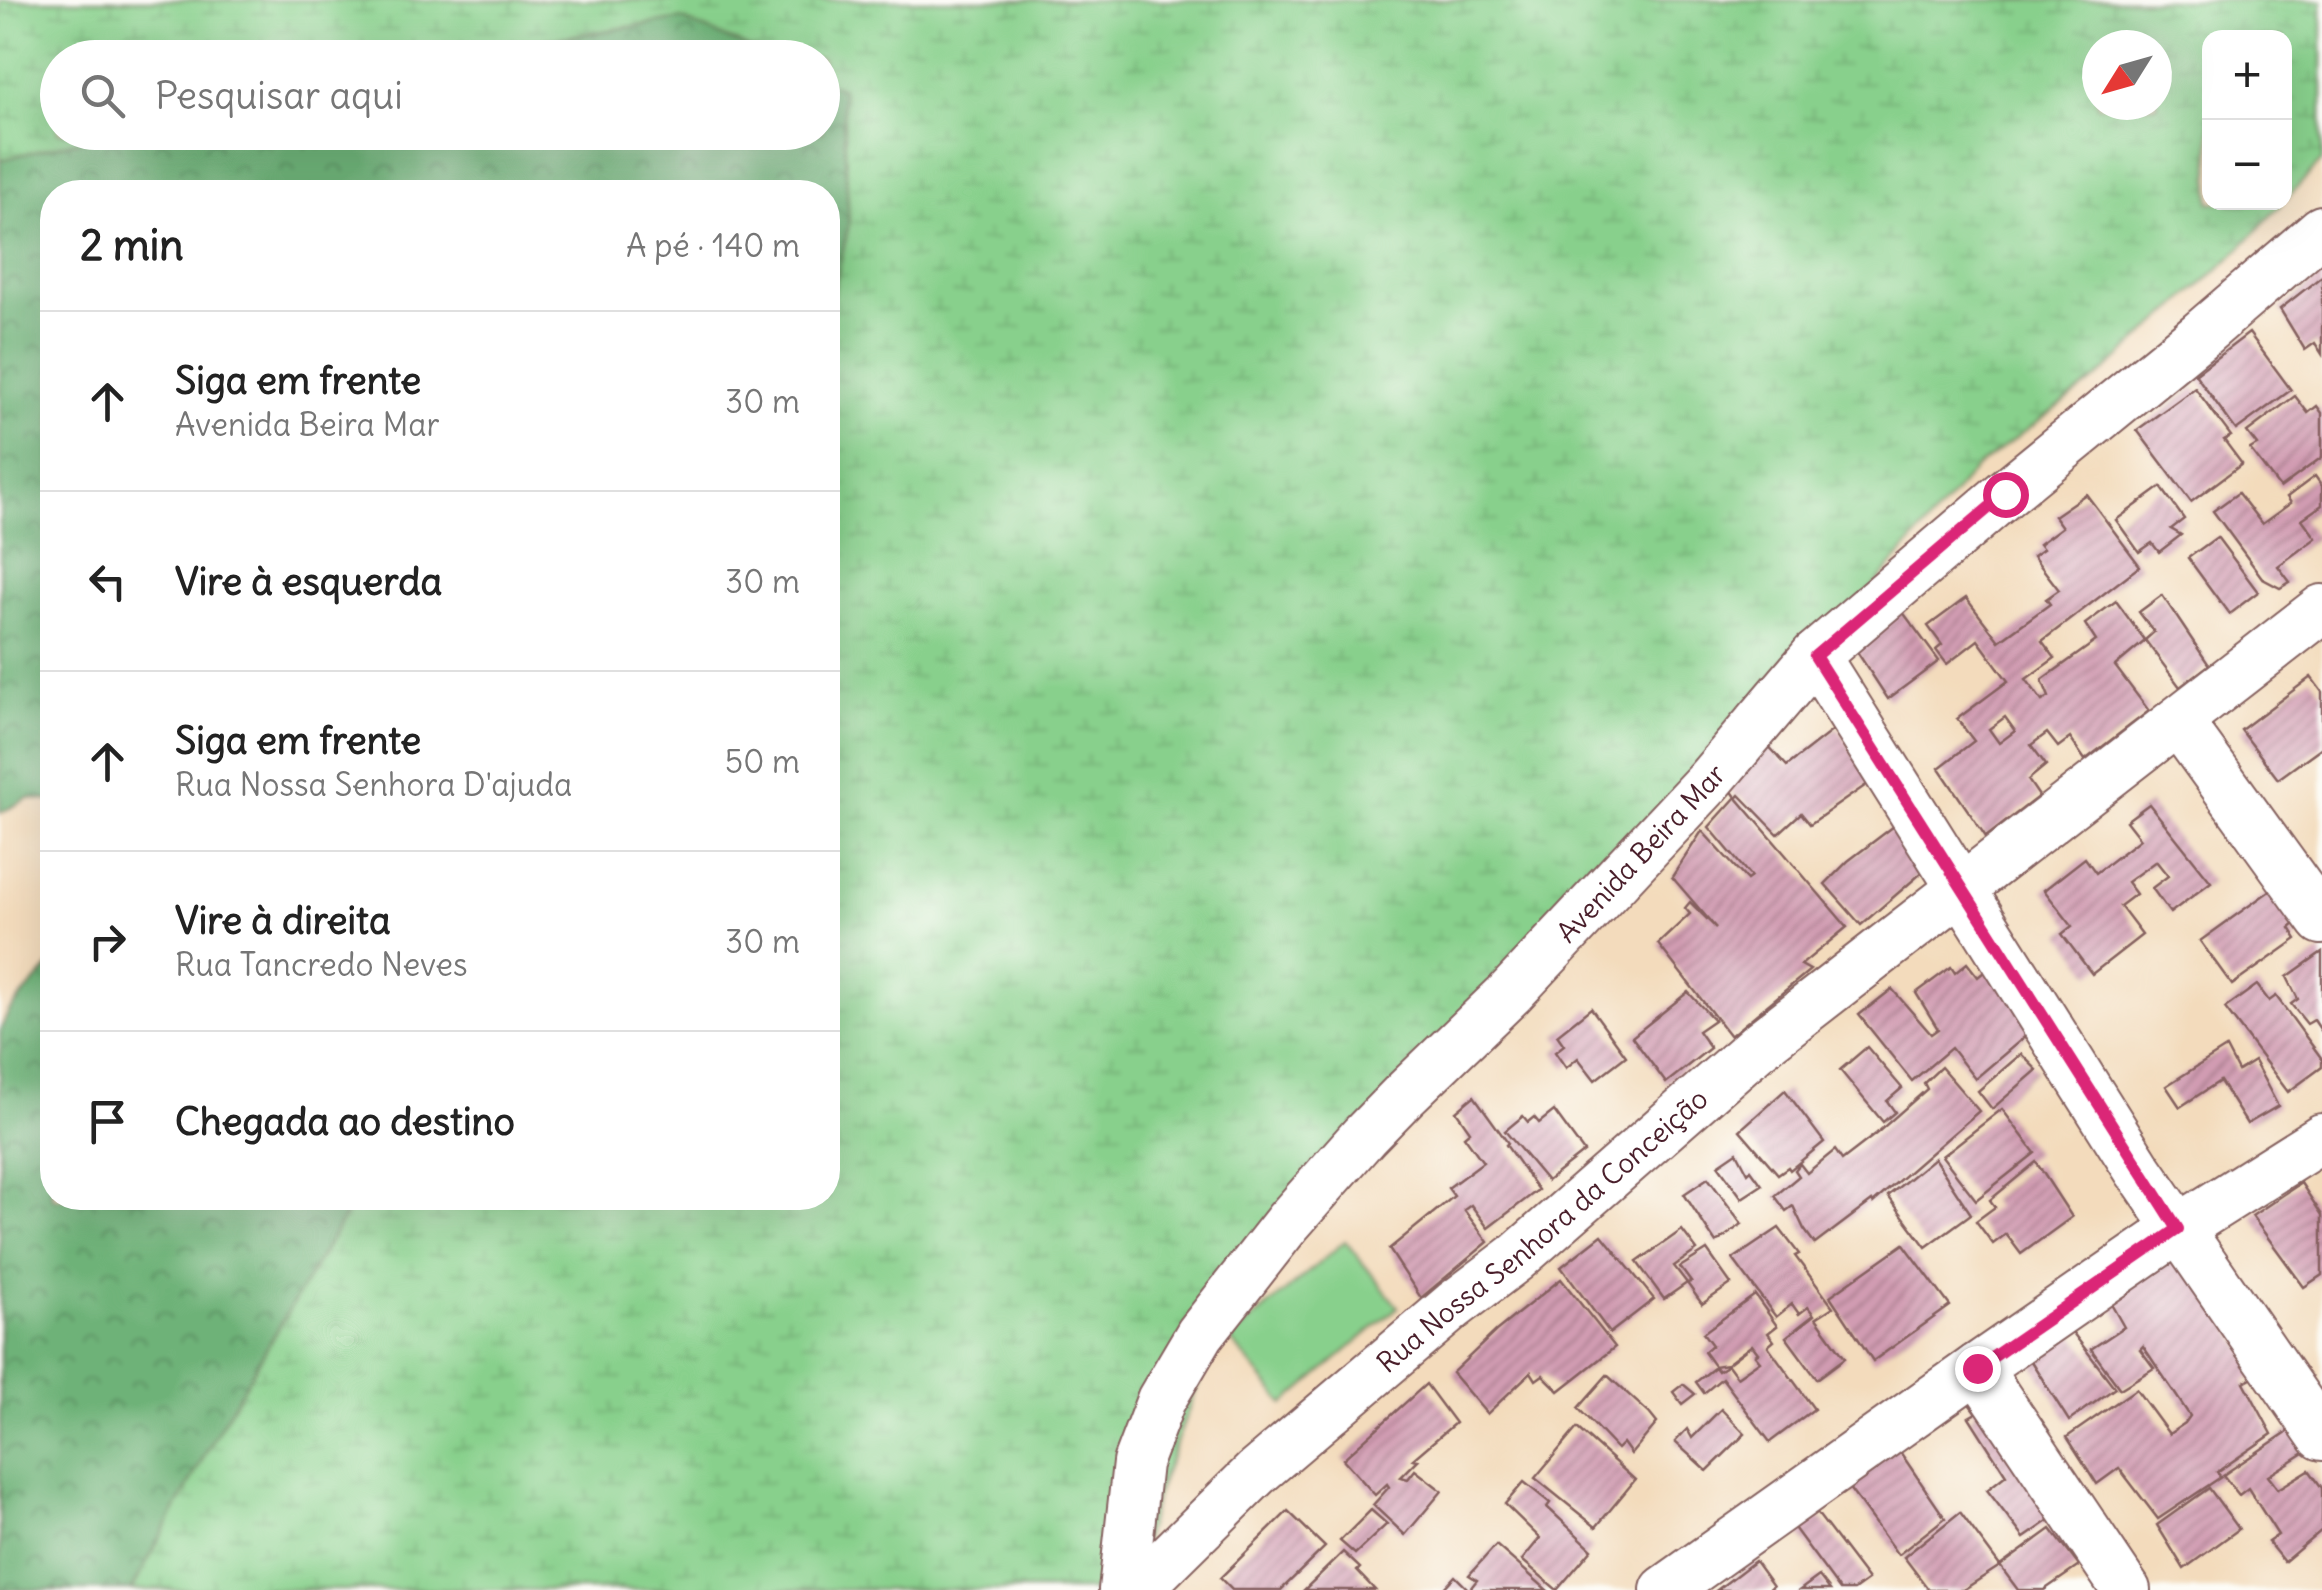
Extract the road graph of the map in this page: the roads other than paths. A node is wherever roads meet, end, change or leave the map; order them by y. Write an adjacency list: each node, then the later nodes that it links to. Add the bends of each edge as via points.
1 (2322, 230): 3 (street, Avenida Beira Mar)
2 (2322, 609): 4 (street, Rua Nossa Senhora da Conceição)
3 (1815, 656): 5 (street); 11 (street, Avenida Beira Mar, via 1576,923 1364,1136 1200,1334 1161,1400 1138,1462)
4 (2178, 721): 5 (street, Rua Nossa Senhora da Conceição); 6 (street)
5 (1961, 888): 8 (street); 12 (street, Rua Nossa Senhora da Conceição, via 1757,1046 1516,1258 1256,1473)
6 (2322, 920)
7 (2322, 1138): 8 (street)
8 (2178, 1229): 9 (street); 10 (street)
9 (1977, 1368): 13 (street); 14 (street)
10 (2322, 1436)
11 (1123, 1590)
12 (1137, 1590)
13 (1665, 1590)
14 (2126, 1590)

